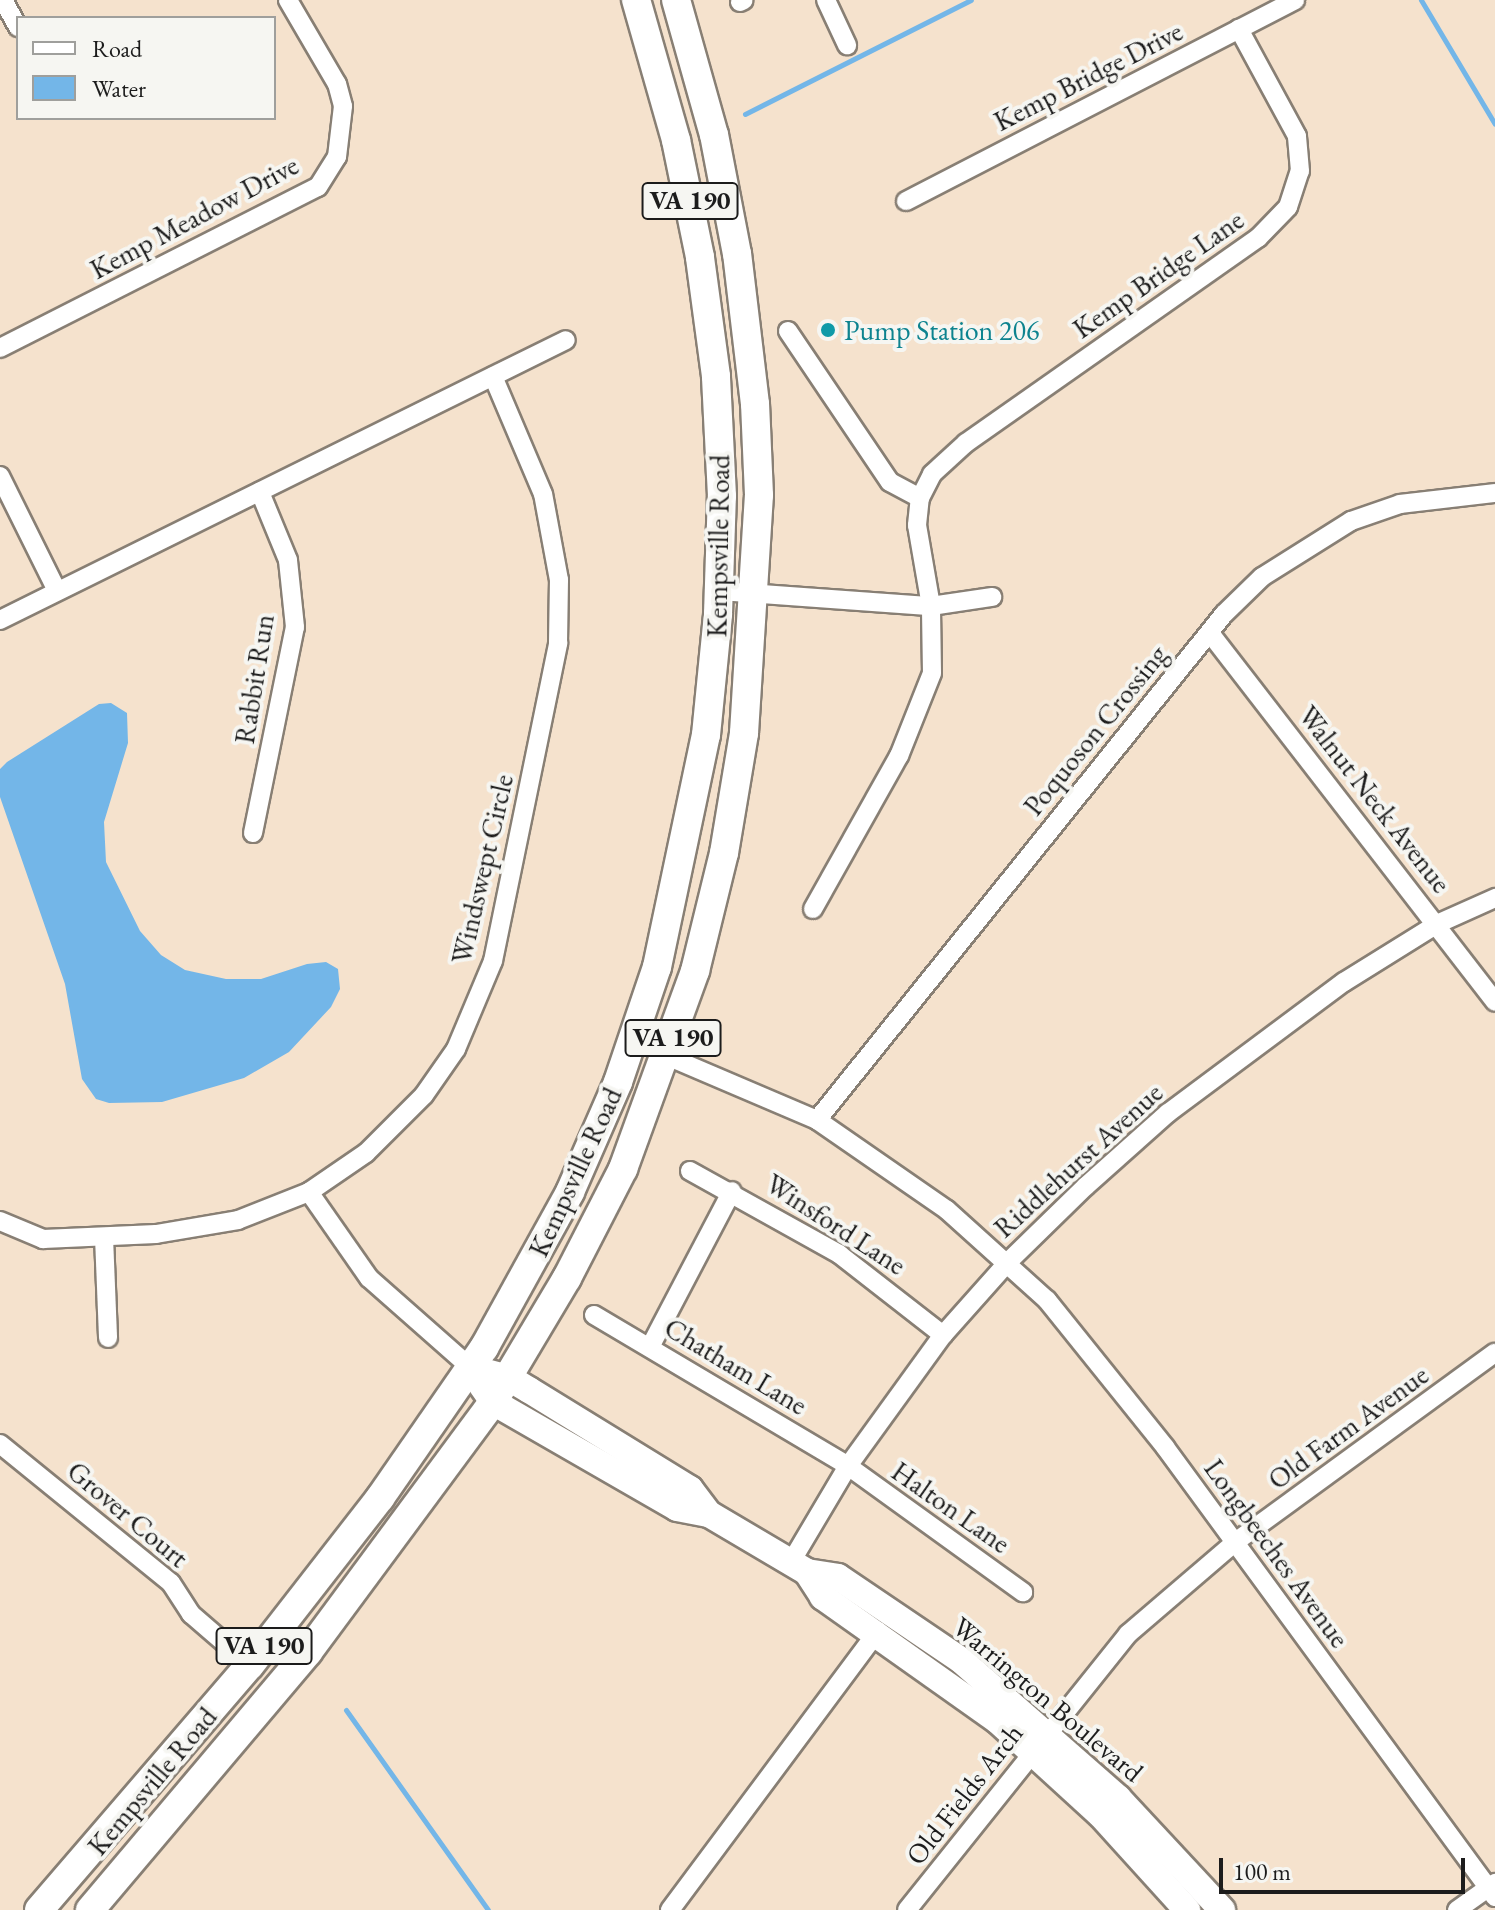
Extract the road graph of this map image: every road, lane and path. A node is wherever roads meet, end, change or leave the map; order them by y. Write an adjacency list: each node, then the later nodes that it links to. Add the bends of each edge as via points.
1 (3, 0): 7 (street)
2 (636, 0): 20 (main road, Kempsville Road / VA 190, via 676,140 709,315 720,450)
3 (676, 0): 21 (main road, Kempsville Road / VA 190, via 714,135 742,285 757,436)
4 (826, 0): 9 (street)
5 (1295, 0): 8 (street, Kemp Bridge Drive)
6 (294, 2): 13 (street, Kemp Meadow Drive, via 343,106 337,157 318,187)
7 (16, 23)
8 (1239, 29): 10 (street, Kemp Bridge Drive); 18 (street, Kemp Bridge Lane, via 1297,136 1300,171 1288,207 1258,238 947,457)
9 (847, 45)
10 (906, 201)
11 (788, 331): 18 (street, via 890,482)
12 (566, 340): 14 (street)
13 (0, 348)
14 (493, 376): 16 (street); 35 (street, Windswept Circle, via 543,494 559,580 558,643 549,699 493,961 456,1049 424,1095 366,1153)
15 (0, 476): 19 (street)
16 (260, 492): 19 (street); 26 (street, Rabbit Run, via 288,560 295,627)
17 (1495, 493): 25 (street, Poquoson Crossing, via 1400,504 1351,521 1262,577)
18 (920, 498): 23 (street, via 920,558)
19 (57, 591): 24 (street)
20 (720, 591): 21 (street); 44 (main road, Kempsville Road / VA 190, via 696,795 657,967 618,1082 570,1192)
21 (756, 595): 23 (street); 31 (main road, Kempsville Road / VA 190, via 744,733 724,853)
22 (992, 597): 23 (street)
23 (931, 606): 28 (street, via 932,673 916,715 899,756)
24 (0, 620)
25 (1210, 633): 29 (street, Walnut Neck Avenue); 32 (street, Poquoson Crossing)
26 (253, 833)
27 (1495, 898): 29 (street, Riddlehurst Avenue)
28 (813, 909)
29 (1437, 924): 30 (street, Walnut Neck Avenue); 38 (street, Riddlehurst Avenue, via 1344,982 1168,1113)
30 (1495, 1002)
31 (667, 1056): 32 (street, Longbeeches Avenue); 45 (main road, Kempsville Road / VA 190, via 596,1224)
32 (817, 1120): 38 (street, Longbeeches Avenue, via 922,1191)
33 (690, 1171): 34 (street, Winsford Lane)
34 (732, 1191): 40 (street, Winsford Lane, via 839,1254); 42 (street)
35 (309, 1192): 37 (street, Windswept Circle, via 238,1220); 44 (street, via 369,1278)
36 (0, 1221): 37 (street, Windswept Circle, via 43,1239)
37 (104, 1237): 41 (street)
38 (1008, 1262): 40 (street, Riddlehurst Avenue); 50 (street, Longbeeches Avenue, via 1112,1377)
39 (594, 1315): 42 (street, Chatham Lane)
40 (943, 1335): 48 (street, Riddlehurst Avenue)
41 (108, 1338)
42 (650, 1347): 48 (street, Chatham Lane)
43 (1495, 1353): 50 (street, Old Farm Avenue)
44 (471, 1368): 45 (street, Warrington Boulevard); 46 (street, Warrington Boulevard); 54 (main road, Kempsville Road / VA 190, via 380,1498)
45 (509, 1378): 46 (main road, Kempsville Road / VA 190); 49 (street, Warrington Boulevard, via 690,1489)
46 (493, 1402): 49 (street, Warrington Boulevard, via 677,1508); 58 (main road, Kempsville Road / VA 190, via 308,1652)
47 (0, 1444): 54 (street, Grover Court, via 171,1583 191,1614)
48 (848, 1466): 51 (street, Riddlehurst Avenue); 52 (street, Halton Lane)
49 (709, 1514): 51 (street, Warrington Boulevard)
50 (1234, 1543): 55 (street, Old Fields Arch, via 1128,1634); 56 (street, Longbeeches Avenue)
51 (799, 1567): 53 (street, Warrington Boulevard, via 823,1597); 55 (street, Warrington Boulevard, via 838,1577 962,1661)
52 (1023, 1592)
53 (878, 1631): 55 (street, Warrington Boulevard); 59 (street)
54 (250, 1665): 57 (main road, Kempsville Road / VA 190)
55 (1040, 1743): 60 (street, Old Fields Arch); 61 (street, Warrington Boulevard); 62 (street, Warrington Boulevard, via 1179,1859)
56 (1494, 1888): 63 (street)
57 (39, 1910)
58 (90, 1910)
59 (670, 1910)
60 (907, 1910)
61 (1187, 1910)
62 (1222, 1910)
63 (1457, 1910)

